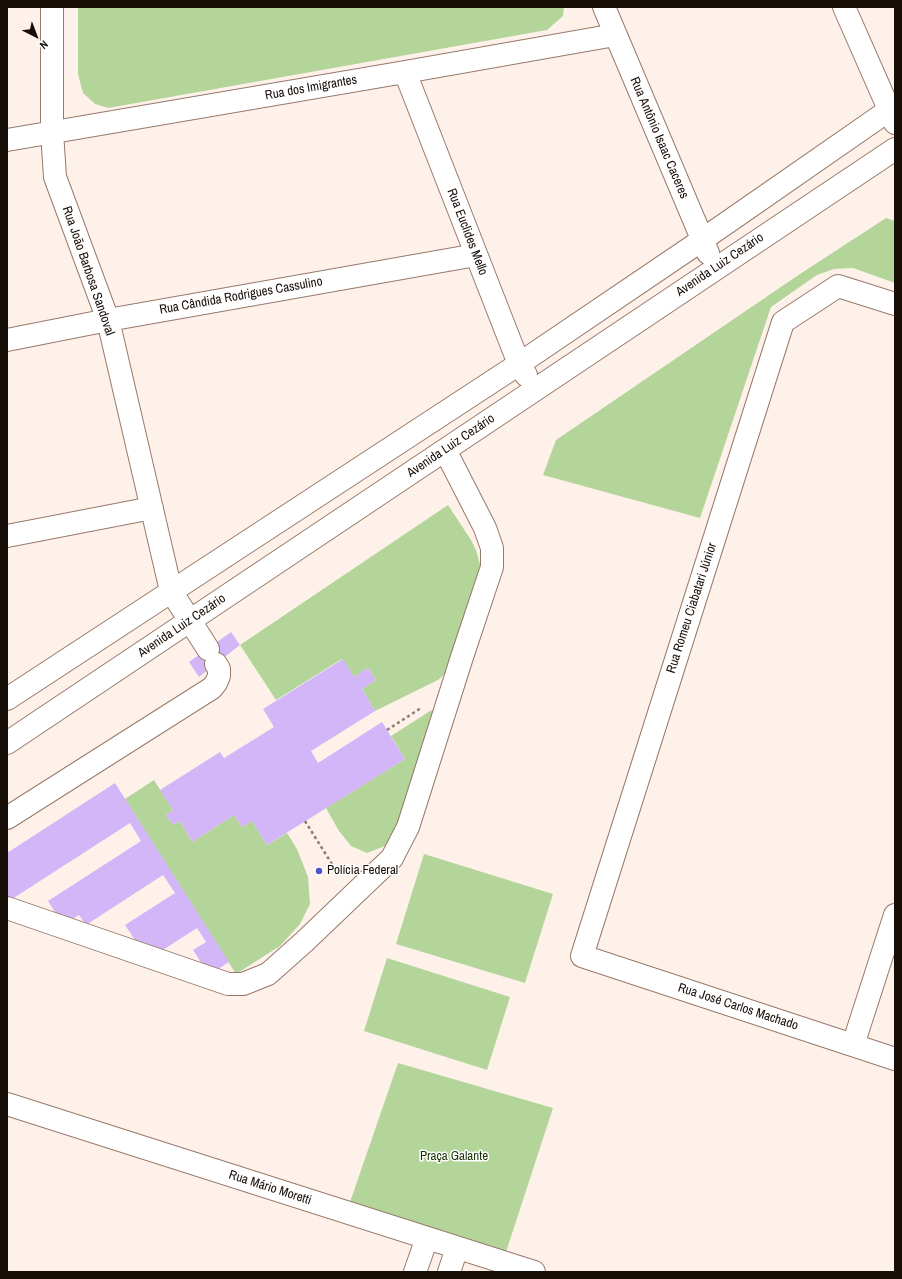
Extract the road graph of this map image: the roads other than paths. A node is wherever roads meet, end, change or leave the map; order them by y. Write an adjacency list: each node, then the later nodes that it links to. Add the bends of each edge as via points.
1 (52, 7): 7 (street, Rua João Barbosa Sandoval)
2 (604, 7): 4 (street, Rua Antônio Isaac Caceres)
3 (844, 7): 6 (street)
4 (615, 34): 5 (street, Rua dos Imigrantes); 10 (street, Rua Antônio Isaac Caceres)
5 (405, 72): 7 (street, Rua dos Imigrantes); 11 (street, Rua Euclides Mello)
6 (893, 113): 10 (street)
7 (52, 132): 8 (street, Rua dos Imigrantes); 14 (street, Rua João Barbosa Sandoval, via 55,177)
8 (7, 140)
9 (894, 151): 12 (street, Avenida Luiz Cezário)
10 (702, 240): 12 (street, Rua Antônio Isaac Caceres); 16 (street)
11 (476, 255): 14 (street, Rua Cândida Rodrigues Cassulino); 16 (street, Rua Euclides Mello)
12 (714, 269): 17 (street, Avenida Luiz Cezário)
13 (895, 304): 28 (street, Rua Romeu Ciabatari Júnior, via 838,286 783,322)
14 (108, 320): 15 (street, Rua Cândida Rodrigues Cassulino); 19 (street, Rua João Barbosa Sandoval)
15 (7, 340)
16 (519, 364): 17 (street, Rua Euclides Mello); 21 (street)
17 (534, 390): 18 (street, Avenida Luiz Cezário)
18 (445, 450): 22 (street, Avenida Luiz Cezário); 26 (street, via 485,528 492,548 492,567 408,828 392,858 268,974 243,984 228,984)
19 (152, 508): 20 (street); 21 (street, Rua João Barbosa Sandoval)
20 (7, 536)
21 (171, 591): 22 (street, Rua João Barbosa Sandoval); 23 (street)
22 (190, 620): 24 (street, Avenida Luiz Cezário); 25 (street, Rua João Barbosa Sandoval, via 219,669 219,676 212,688)
23 (7, 699)
24 (7, 743)
25 (7, 818)
26 (7, 908)
27 (895, 915): 29 (street)
28 (582, 956): 29 (street, Rua José Carlos Machado)
29 (853, 1045): 30 (street, Rua José Carlos Machado)
30 (895, 1059)
31 (7, 1104): 32 (street, Rua Mário Moretti)
32 (427, 1238): 33 (street, Rua Mário Moretti); 34 (street)
33 (457, 1248): 35 (street); 36 (street, Rua Mário Moretti)
34 (415, 1272)
35 (449, 1272)
36 (534, 1272)

